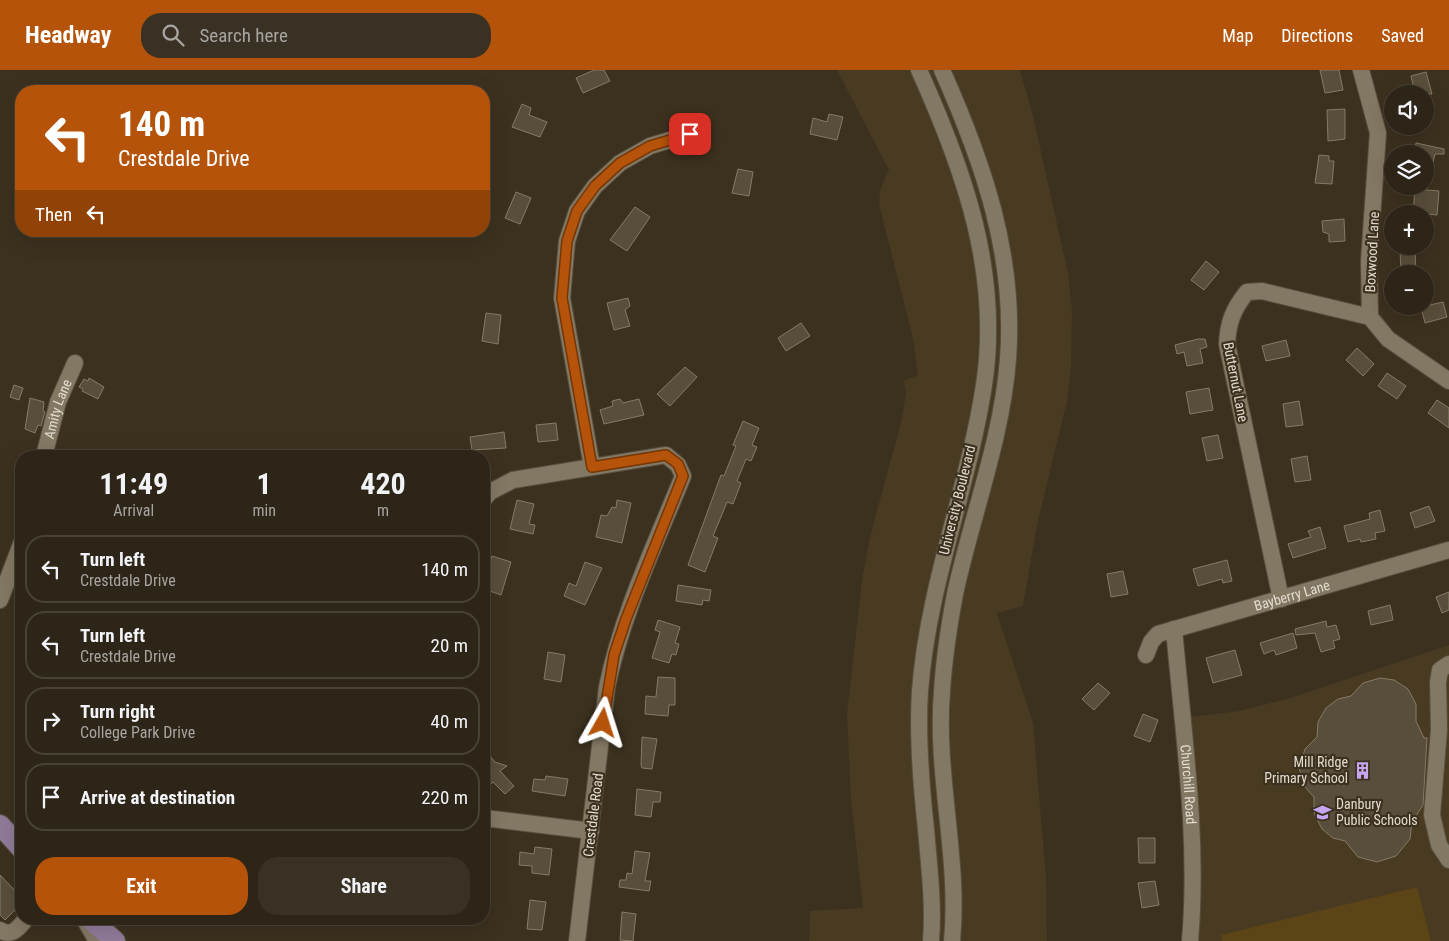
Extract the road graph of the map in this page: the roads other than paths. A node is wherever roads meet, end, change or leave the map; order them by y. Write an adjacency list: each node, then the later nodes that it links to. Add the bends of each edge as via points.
1 (919, 70): 31 (street, University Boulevard, via 971,203 984,265 988,326 978,415 934,589 920,692 920,758 930,875)
2 (942, 70): 32 (street, University Boulevard, via 992,197 1005,262 1009,326 999,419 955,593 942,685 941,758 952,882)
3 (1361, 70): 5 (street, Boxwood Lane, via 1378,133 1369,261)
4 (690, 134): 9 (street, via 650,146 620,163 595,186 577,211 567,241 562,298)
5 (1370, 317): 7 (street, via 1388,339); 13 (street, Butternut Lane, via 1262,291 1247,292 1228,322 1226,344)
6 (75, 363): 8 (street, Amity Lane, via 58,402)
7 (1449, 381)
8 (46, 450)
9 (592, 467): 10 (street, via 513,480); 20 (street, Crestdale Road, via 666,455 678,464 683,476 614,655 607,687)
10 (490, 492)
11 (1449, 550): 13 (street, Bayberry Lane)
12 (15, 560): 14 (street)
13 (1281, 599): 15 (street, Bayberry Lane)
14 (0, 600)
15 (1174, 629): 16 (street, Bayberry Lane, via 1158,634); 33 (street, Churchill Road, via 1194,895)
16 (1146, 655)
17 (1449, 664): 18 (street, via 1440,670 1438,682)
18 (1444, 729): 23 (street, via 1432,815 1439,845)
19 (490, 819): 20 (street)
20 (591, 831): 30 (street, Crestdale Road)
21 (3, 833): 22 (main road)
22 (15, 843)
23 (1449, 860)
24 (20, 925): 27 (street, via 14,932)
25 (88, 925): 28 (street)
26 (97, 925): 29 (main road)
27 (0, 930)
28 (97, 941)
29 (114, 941)
30 (577, 941)
31 (931, 941)
32 (952, 941)
33 (1190, 941)

